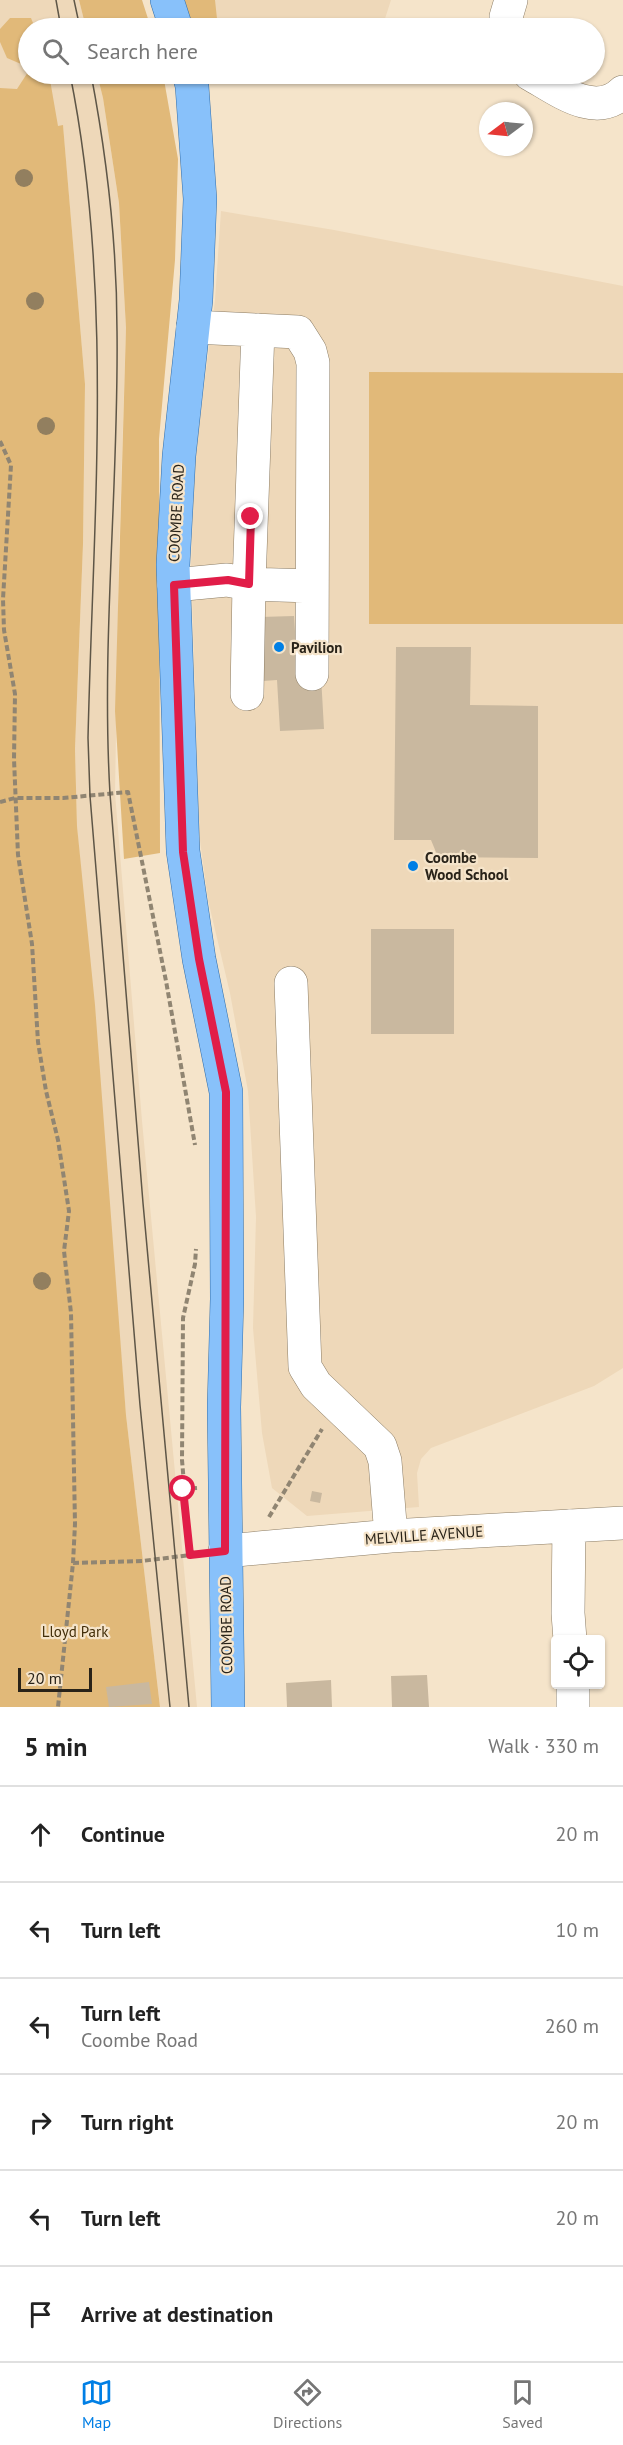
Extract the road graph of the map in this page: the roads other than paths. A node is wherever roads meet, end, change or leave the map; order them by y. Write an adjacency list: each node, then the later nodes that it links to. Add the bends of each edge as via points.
1 (167, 0): 3 (main road)
2 (511, 0): 4 (street)
3 (173, 18)
4 (506, 18)
5 (192, 84): 8 (main road, COOMBE ROAD, via 200,199)
6 (548, 84): 7 (street, via 580,102 604,103)
7 (623, 92)
8 (193, 327): 9 (street); 11 (main road, COOMBE ROAD, via 179,456)
9 (258, 330): 10 (street); 12 (street, via 298,332 313,363)
10 (249, 584): 11 (street, via 228,580); 12 (street); 14 (street)
11 (174, 585): 19 (main road, COOMBE ROAD, via 183,852 199,959 226,1092)
12 (312, 586): 13 (street)
13 (312, 674)
14 (247, 694)
15 (291, 983): 18 (street, via 306,1366 316,1385 380,1446 385,1461)
16 (623, 1523): 17 (street, MELVILLE AVENUE)
17 (569, 1526): 18 (street, MELVILLE AVENUE); 20 (street)
18 (391, 1536): 19 (street, MELVILLE AVENUE)
19 (225, 1551): 22 (main road, COOMBE ROAD)
20 (569, 1635)
21 (573, 1689): 23 (street)
22 (228, 1707)
23 (573, 1707)

